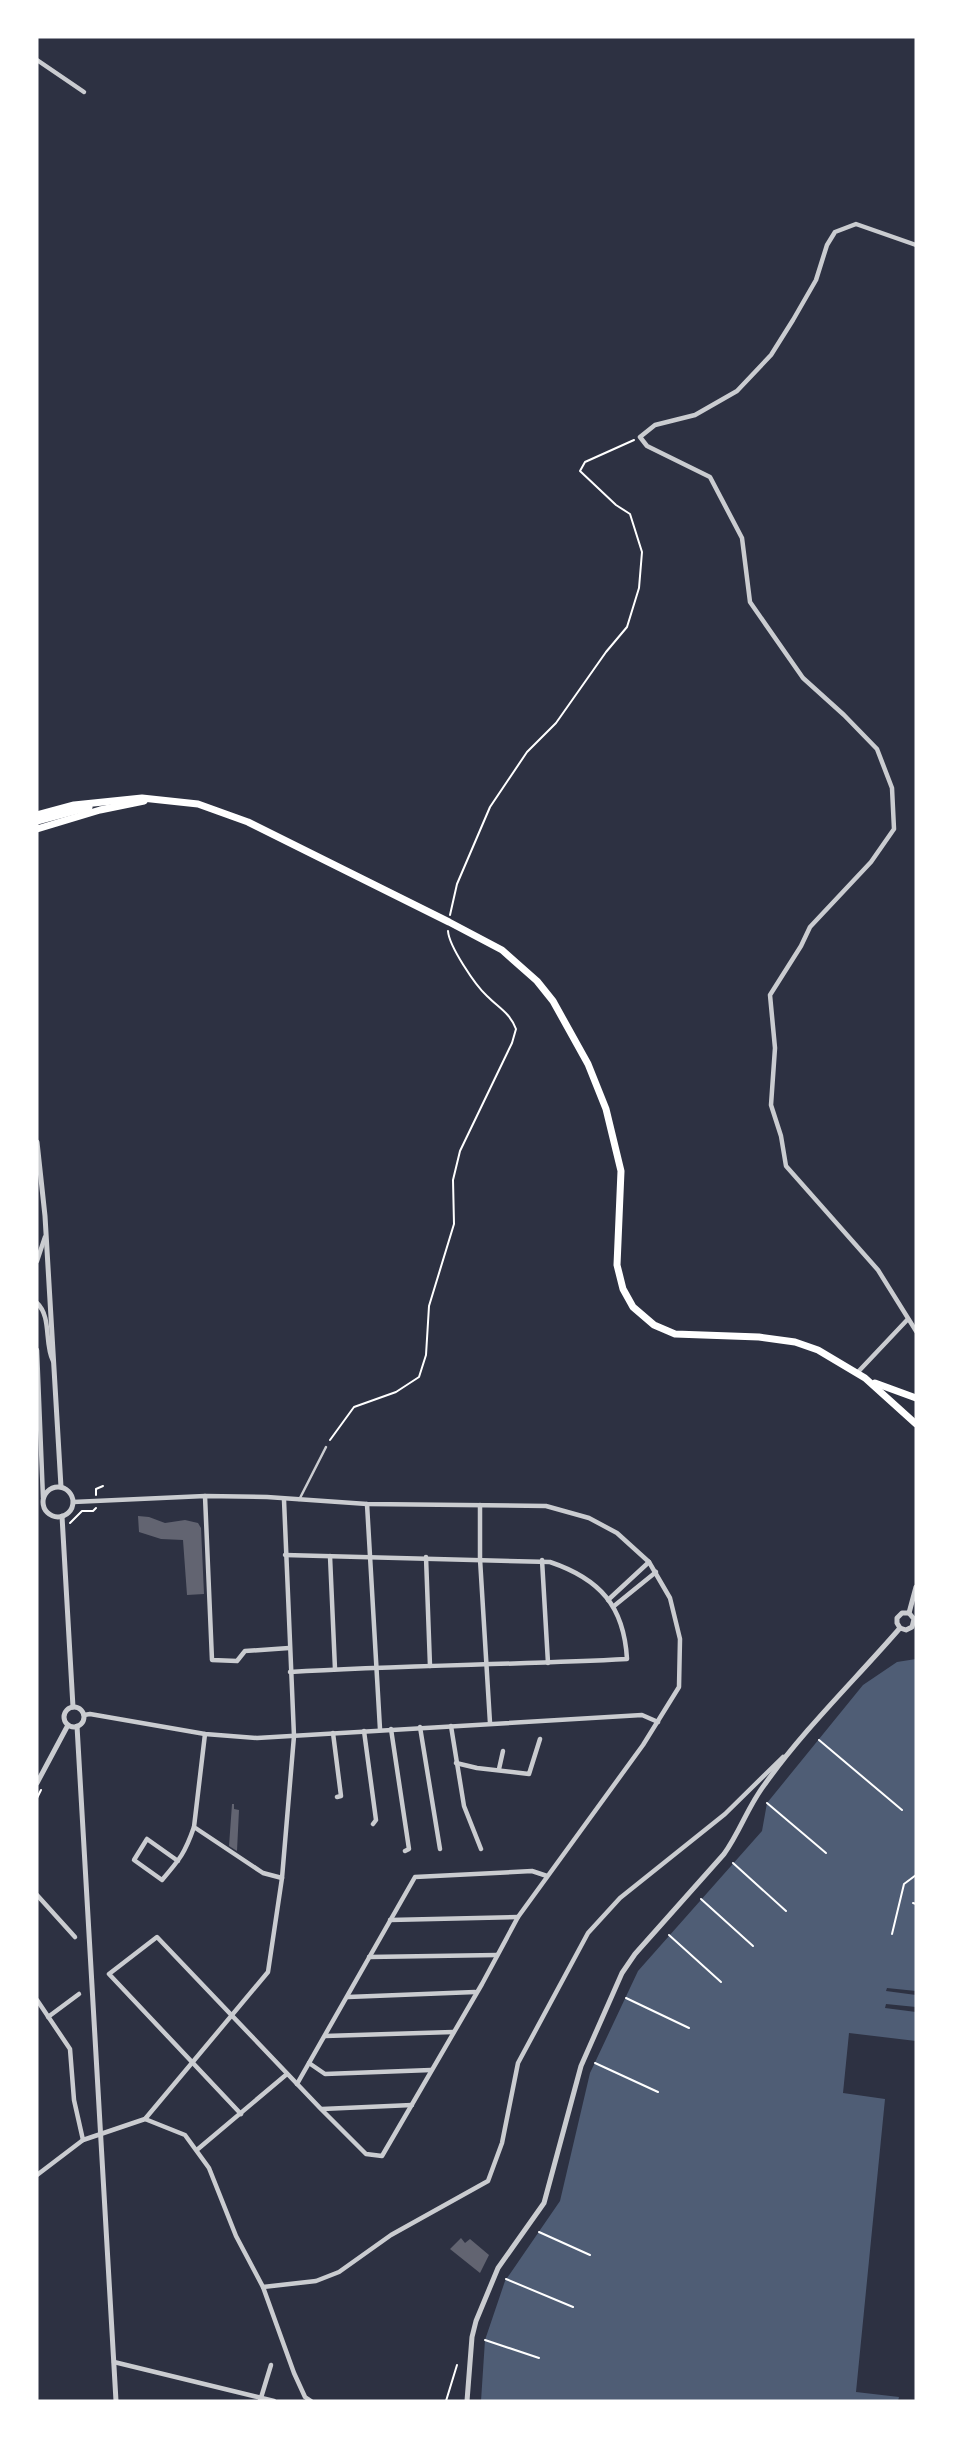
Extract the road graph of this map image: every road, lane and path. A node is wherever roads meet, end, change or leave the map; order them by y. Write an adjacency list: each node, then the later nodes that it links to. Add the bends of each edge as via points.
1 (37, 60): 2 (street)
2 (84, 92)
3 (916, 245): 4 (street, via 856,223 835,232 816,281 793,320 771,355 737,391 695,415 655,425)
4 (640, 437): 10 (path, via 585,462 580,471 630,514 642,552 639,588 627,627 556,723 527,752 490,807 457,884); 15 (street, via 647,446 710,477 742,538 750,602 803,678 877,749 892,788 894,829 871,862 810,927 770,995 775,1048 771,1105 786,1166 878,1270)
5 (124, 799): 6 (main road); 7 (main road); 8 (main road)
6 (171, 800): 9 (main road, via 100,810); 10 (main road, via 235,816)
7 (37, 815)
8 (37, 821)
9 (37, 829)
10 (449, 922): 19 (main road, via 502,950 537,981 562,1015 588,1064 609,1118 621,1171 619,1279 639,1313 660,1329 676,1334 795,1342); 23 (path, via 448,934 474,982 507,1012 516,1029 458,1161 453,1180 454,1224 429,1306 419,1377 396,1392 354,1406)
11 (37, 1142): 12 (street)
12 (46, 1233): 13 (street); 18 (street)
13 (37, 1261)
14 (37, 1303): 18 (street)
15 (908, 1319): 16 (street); 19 (street)
16 (916, 1331)
17 (37, 1350): 26 (street)
18 (53, 1363): 24 (street)
19 (857, 1373): 20 (main road)
20 (865, 1378): 21 (main road); 22 (main road)
21 (916, 1398)
22 (916, 1424)
23 (326, 1447): 28 (lane)
24 (61, 1487): 26 (street, via 51,1488); 29 (street, via 69,1491)
25 (205, 1496): 27 (street); 29 (street); 49 (street, via 212,1660 236,1661 245,1651)
26 (43, 1498): 32 (street)
27 (284, 1500): 28 (street); 35 (street)
28 (299, 1500): 30 (street)
29 (73, 1502): 34 (street)
30 (367, 1504): 31 (street); 37 (street)
31 (480, 1505): 39 (street); 41 (street, via 546,1506 589,1518 617,1533)
32 (44, 1506): 33 (street); 34 (street, via 51,1515)
33 (37, 1510)
34 (62, 1516): 56 (street)
35 (285, 1555): 36 (street); 49 (street)
36 (330, 1556): 37 (street); 54 (street)
37 (370, 1557): 38 (street); 53 (street)
38 (426, 1558): 39 (street); 51 (street)
39 (480, 1559): 40 (street); 52 (street)
40 (542, 1560): 44 (street, via 584,1576); 50 (street)
41 (649, 1562): 42 (street); 44 (street)
42 (656, 1572): 45 (street); 58 (street, via 670,1598 680,1639 678,1687)
43 (916, 1587): 46 (street)
44 (608, 1600): 45 (street)
45 (614, 1606): 50 (street, via 622,1623 627,1659)
46 (909, 1613): 47 (street); 48 (street, via 897,1618)
47 (914, 1627): 48 (street)
48 (900, 1628): 72 (street)
49 (289, 1648): 55 (street)
50 (548, 1663): 52 (street)
51 (430, 1666): 52 (street); 53 (street)
52 (486, 1666): 59 (street)
53 (377, 1667): 54 (street); 65 (street)
54 (335, 1670): 55 (street)
55 (290, 1672): 69 (street)
56 (73, 1707): 57 (street); 60 (street, via 64,1716)
57 (84, 1715): 62 (street); 68 (street)
58 (658, 1722): 59 (street, via 642,1715); 89 (street)
59 (490, 1723): 61 (street)
60 (68, 1725): 62 (street); 76 (street)
61 (451, 1726): 63 (street); 74 (street)
62 (77, 1727): 124 (street)
63 (420, 1727): 64 (street); 82 (street)
64 (391, 1729): 65 (street); 84 (street, via 410,1849)
65 (380, 1730): 66 (street)
66 (364, 1731): 67 (street); 80 (street)
67 (332, 1733): 69 (street); 77 (street, via 341,1796)
68 (205, 1734): 69 (street); 81 (street)
69 (294, 1736): 90 (street)
70 (540, 1739): 75 (street, via 529,1774)
71 (819, 1740): 79 (path)
72 (793, 1747): 131 (street, via 725,1814 620,1898 588,1933 518,2063 502,2143 488,2181 391,2235 339,2272 316,2281); 143 (street, via 758,1794 724,1854 622,1973 581,2066 544,2203 498,2268 477,2320)
73 (503, 1751): 75 (street)
74 (456, 1763): 75 (street); 83 (street, via 464,1806)
75 (499, 1769)
76 (37, 1783)
77 (337, 1797)
78 (767, 1803): 85 (path)
79 (902, 1810)
80 (373, 1824)
81 (194, 1827): 86 (street); 90 (street, via 263,1874)
82 (440, 1849)
83 (481, 1849)
84 (405, 1851)
85 (826, 1853)
86 (178, 1861): 86 (street, via 147,1839 134,1860 162,1880)
87 (733, 1863): 93 (path)
88 (916, 1875): 96 (path, via 904,1884)
89 (547, 1876): 94 (street); 95 (street, via 532,1871 415,1877)
90 (282, 1878): 108 (street, via 268,1972)
91 (37, 1895): 98 (street)
92 (701, 1899): 99 (path)
93 (786, 1911)
94 (519, 1917): 95 (street); 100 (street)
95 (390, 1920): 101 (street)
96 (892, 1934)
97 (669, 1935): 102 (path)
98 (75, 1937)
99 (753, 1946)
100 (498, 1955): 101 (street); 103 (street)
101 (369, 1957): 105 (street)
102 (721, 1982)
103 (476, 1992): 105 (street); 111 (street)
104 (79, 1994): 109 (street)
105 (346, 1997): 112 (street)
106 (625, 1998): 110 (path)
107 (37, 2000): 109 (street)
108 (233, 2016): 113 (street); 113 (street, via 157,1937 109,1974); 117 (street)
109 (48, 2017): 125 (street, via 70,2049)
110 (689, 2028)
111 (454, 2032): 112 (street); 116 (street)
112 (325, 2036): 114 (street)
113 (193, 2063): 122 (street); 123 (street)
114 (309, 2063): 116 (street, via 325,2074); 118 (street)
115 (595, 2063): 119 (path)
116 (432, 2070): 120 (street)
117 (287, 2074): 118 (street); 122 (street)
118 (297, 2084): 121 (street)
119 (658, 2092)
120 (412, 2105): 121 (street); 121 (street, via 382,2156 366,2154)
121 (321, 2109)
122 (241, 2114): 126 (street)
123 (145, 2119): 124 (street); 126 (street, via 185,2135)
124 (100, 2136): 125 (street); 135 (street)
125 (83, 2140): 127 (street)
126 (198, 2149): 131 (street)
127 (37, 2175)
128 (539, 2232): 129 (path)
129 (590, 2255)
130 (506, 2279): 132 (path)
131 (263, 2287): 141 (street, via 294,2373)
132 (573, 2307)
133 (485, 2340): 134 (path)
134 (540, 2358)
135 (114, 2362): 138 (street); 139 (street)
136 (271, 2365): 138 (street)
137 (457, 2365): 142 (path)
138 (261, 2399): 140 (street)
139 (116, 2401)
140 (274, 2401)
141 (311, 2401)
142 (446, 2401)
143 (467, 2401)

